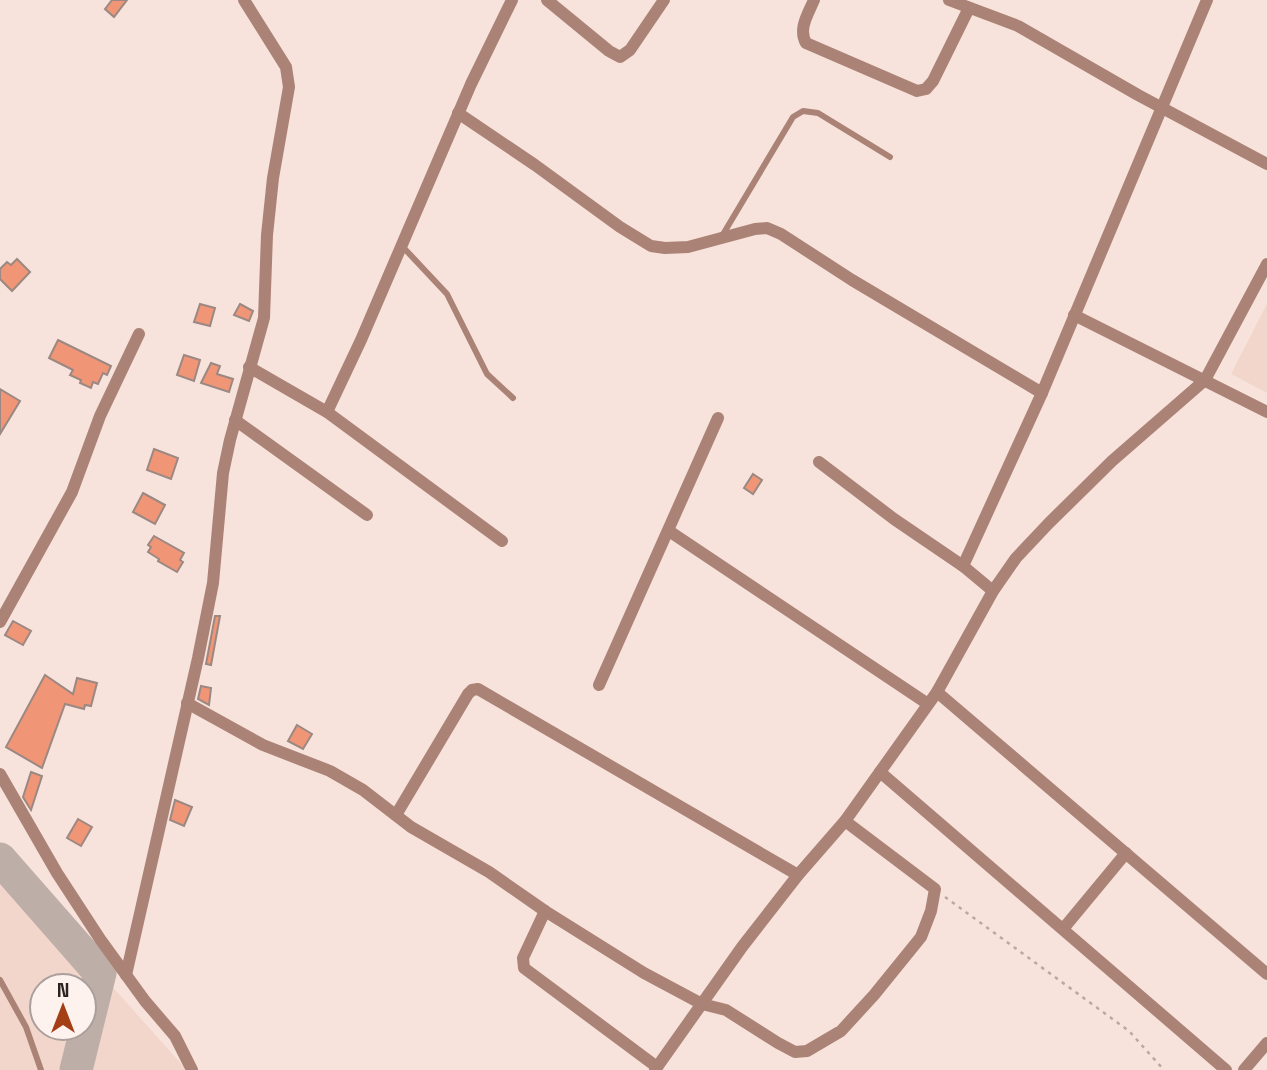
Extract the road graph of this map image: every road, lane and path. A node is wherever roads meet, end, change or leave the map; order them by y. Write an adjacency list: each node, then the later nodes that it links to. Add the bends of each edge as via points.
1 (244, 0): 18 (street, via 286,67 289,87 273,178 264,318)
2 (512, 0): 10 (street)
3 (547, 0): 4 (street, via 620,57 630,50)
4 (664, 0)
5 (814, 0): 8 (street, via 803,27 806,43 917,91 933,81)
6 (950, 0): 8 (street)
7 (1208, 0): 9 (street)
8 (969, 8): 9 (street, via 1018,26)
9 (1163, 108): 12 (street); 16 (street)
10 (458, 113): 13 (street, via 651,246 688,247); 14 (street)
11 (890, 157): 13 (lane, via 818,113 803,111 793,117)
12 (1267, 164)
13 (719, 240): 20 (street, via 755,229 781,234)
14 (401, 245): 21 (lane, via 447,294 487,374); 22 (street)
15 (1267, 264): 19 (street)
16 (1074, 315): 19 (street); 20 (street)
17 (139, 334): 32 (street, via 72,492)
18 (249, 367): 22 (street); 25 (street)
19 (1205, 380): 23 (street); 31 (street, via 1049,523)
20 (1042, 393): 30 (street)
21 (513, 398)
22 (327, 412): 29 (street)
23 (1267, 412)
24 (718, 418): 28 (street)
25 (235, 420): 27 (street); 35 (street, via 223,473 213,583)
26 (819, 462): 30 (street)
27 (367, 515)
28 (669, 531): 33 (street); 36 (street)
29 (502, 541)
30 (963, 566): 31 (street)
31 (993, 591): 34 (street)
32 (0, 622)
33 (599, 685)
34 (937, 692): 36 (street); 41 (street)
35 (187, 704): 39 (street, via 263,745 330,771); 47 (street)
36 (928, 705): 37 (street)
37 (880, 772): 40 (street); 45 (street)
38 (0, 774): 47 (street, via 57,873)
39 (396, 815): 42 (street, via 468,694 478,689); 44 (street)
40 (845, 821): 42 (street); 43 (street)
41 (1126, 853): 45 (street); 46 (street)
42 (798, 875): 49 (street)
43 (934, 889): 49 (street, via 921,937 841,1031 823,1044 795,1052 726,1010); 54 (path, via 1129,1031)
44 (545, 911): 49 (street, via 644,974); 51 (street, via 523,958 524,968)
45 (1063, 929): 55 (street)
46 (1267, 974)
47 (126, 975): 53 (street, via 175,1036)
48 (0, 980): 52 (lane, via 26,1027)
49 (702, 1004): 51 (street)
50 (1267, 1043): 56 (street)
51 (656, 1068)
52 (41, 1070)
53 (192, 1070)
54 (1164, 1070)
55 (1226, 1070)
56 (1244, 1070)

